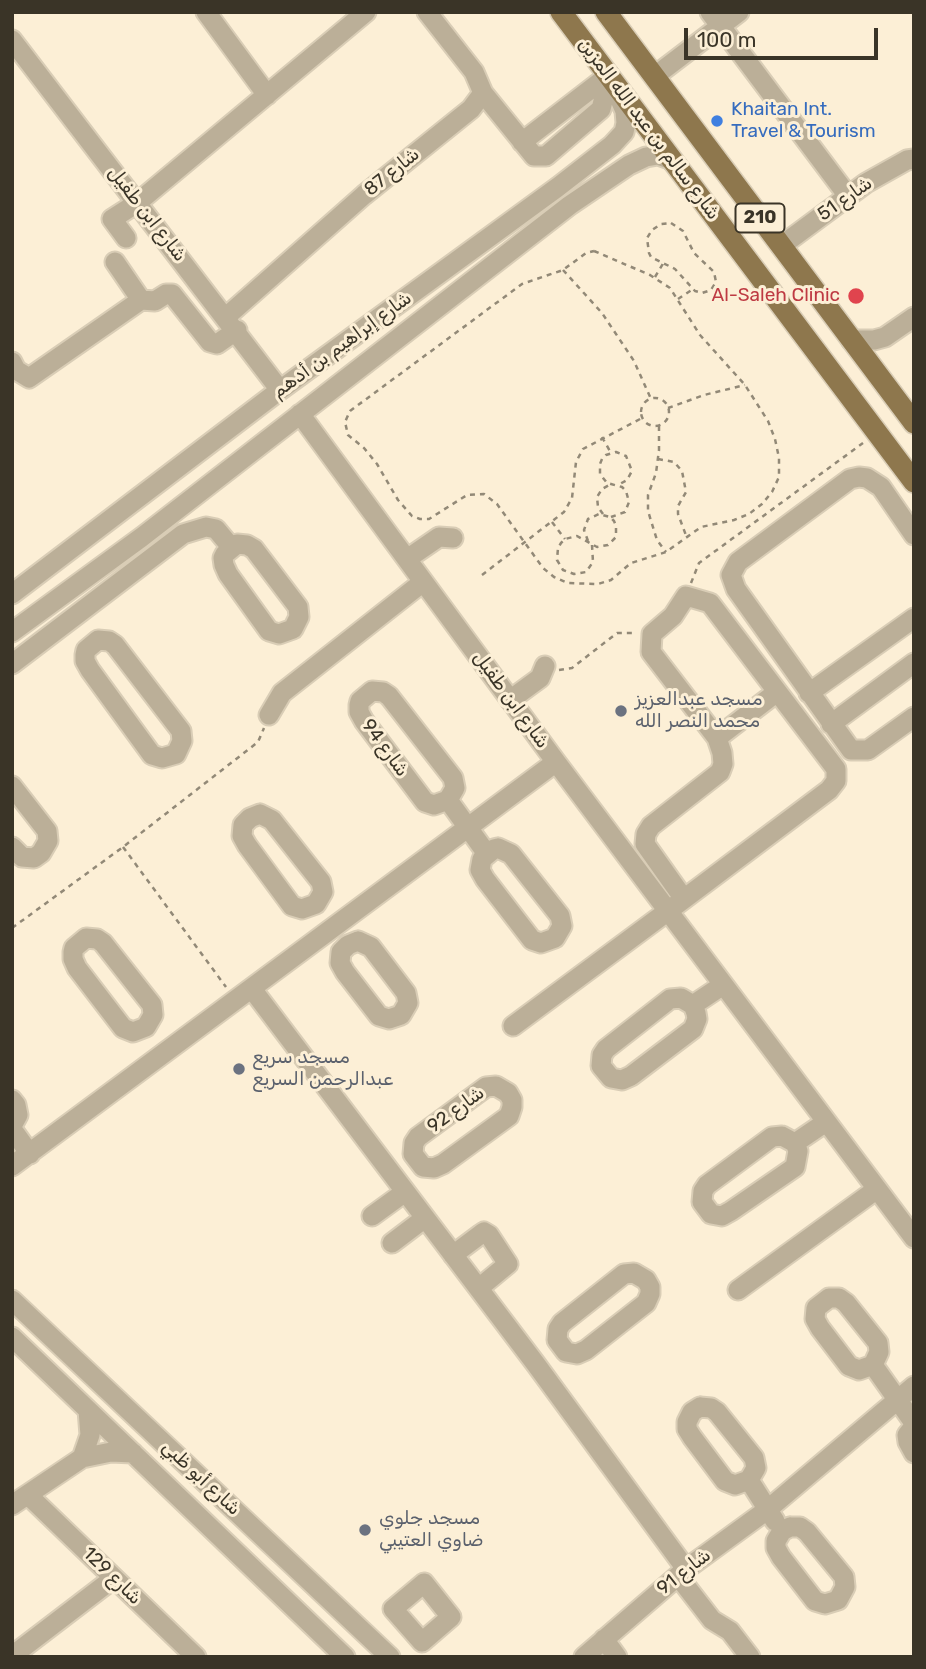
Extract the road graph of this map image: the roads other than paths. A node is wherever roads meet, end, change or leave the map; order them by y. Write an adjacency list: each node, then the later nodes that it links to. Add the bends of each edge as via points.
1 (206, 12): 12 (street)
2 (366, 12): 12 (street)
3 (427, 12): 11 (street, via 474,72)
4 (561, 12): 10 (main road, شارع سالم بن عبد الله المزين / 210)
5 (606, 12): 9 (main road, شارع سالم بن عبد الله المزين / 210)
6 (739, 12): 7 (street)
7 (715, 19): 9 (street); 15 (street)
8 (12, 40): 17 (street, شارع ابن طفيل)
9 (655, 76): 19 (main road, شارع سالم بن عبد الله المزين / 210)
10 (603, 80): 11 (street, via 601,109 546,156 534,156); 14 (main road, شارع سالم بن عبد الله المزين / 210); 16 (street, شارع إبراهيم بن أدهم, via 625,111 624,132)
11 (483, 93): 24 (street, شارع 87, via 471,109 364,195)
12 (267, 95): 17 (street)
13 (914, 159): 15 (street, 51 شارع)
14 (672, 160): 18 (street, شارع إبراهيم بن أدهم, via 658,155 629,165); 20 (main road, شارع سالم بن عبد الله المزين / 210)
15 (848, 196): 19 (street, 51 شارع)
16 (534, 204): 18 (street, via 548,208); 27 (street, شارع إبراهيم بن أدهم)
17 (141, 207): 24 (street, شارع ابن طفيل)
18 (547, 223): 28 (street, شارع إبراهيم بن أدهم)
19 (776, 240): 20 (main road, via 761,232 751,235); 25 (main road, شارع سالم بن عبد الله المزين / 210)
20 (742, 253): 30 (main road, شارع سالم بن عبد الله المزين / 210)
21 (115, 262): 22 (street)
22 (141, 300): 24 (street, via 155,301 172,294 210,342 217,344); 26 (street, via 29,378)
23 (914, 317): 25 (street, via 885,337)
24 (232, 323): 27 (street, شارع ابن طفيل)
25 (851, 340): 29 (main road, شارع سالم بن عبد الله المزين / 210)
26 (12, 362)
27 (280, 390): 31 (street, شارع إبراهيم بن أدهم)
28 (300, 414): 33 (street, شارع إبراهيم بن أدهم); 37 (street, شارع ابن طفيل)
29 (914, 423)
30 (914, 482)
31 (122, 512): 33 (street, via 124,531); 35 (street, شارع إبراهيم بن أدهم)
32 (914, 535): 49 (street, via 881,487 859,477 850,479 733,568 732,583)
33 (142, 537): 38 (street, شارع إبراهيم بن أدهم)
34 (453, 538): 37 (street, via 439,537)
35 (82, 542): 38 (street, via 98,537 108,546 110,553); 40 (street, شارع إبراهيم بن أدهم)
36 (231, 547): 36 (street, شارع إبراهيم بن أدهم, via 223,565 269,631 279,634 293,629 299,611 283,587 254,549 241,544); 42 (street, شارع إبراهيم بن أدهم, via 216,529 183,534)
37 (407, 559): 39 (street, شارع ابن طفيل)
38 (100, 568): 43 (street, شارع إبراهيم بن أدهم)
39 (423, 582): 50 (street, شارع ابن طفيل); 51 (street, via 282,693)
40 (12, 594)
41 (914, 618): 49 (street)
42 (71, 619): 44 (street); 45 (street, شارع إبراهيم بن أدهم)
43 (12, 634): 45 (street, شارع إبراهيم بن أدهم)
44 (93, 643): 44 (street, via 85,661 152,755 176,754 181,731 115,645 103,640)
45 (19, 659)
46 (914, 663): 53 (street)
47 (545, 669): 50 (street)
48 (777, 692): 54 (street); 54 (street, via 710,603 686,596 673,616 652,634 651,652); 63 (street, via 836,769 836,781)
49 (809, 693): 53 (street)
50 (510, 700): 55 (street, شارع ابن طفيل)
51 (268, 715)
52 (913, 720): 53 (street, via 862,752 851,750)
53 (831, 724)
54 (717, 738): 61 (street, via 723,764 720,772 646,834 648,851)
55 (556, 762): 58 (street); 62 (street, شارع ابن طفيل)
56 (12, 786): 59 (street, via 47,831 48,841 34,858 22,857)
57 (448, 800): 57 (street, شارع 94, via 455,788 453,778 389,696 377,691 367,694 360,701 359,712 425,802 434,805); 58 (street)
58 (468, 828): 60 (street); 66 (street)
59 (12, 847)
60 (487, 853): 60 (street, via 480,870 532,940 541,943 555,938 562,926 560,916 511,854 498,848)
61 (669, 879): 62 (street); 63 (street)
62 (653, 891): 65 (street, شارع ابن طفيل)
63 (684, 899): 65 (street)
64 (316, 904): 64 (street, via 323,892 321,882 272,820 260,814 250,818 243,825 242,836 292,906 302,909); 66 (street)
65 (668, 911): 68 (street, شارع ابن طفيل); 71 (street)
66 (334, 928): 67 (street); 69 (street)
67 (348, 945)
68 (723, 985): 70 (street); 75 (street, شارع ابن طفيل)
69 (244, 995): 73 (street); 81 (street)
70 (693, 1005): 70 (street, via 681,998 670,999 607,1049 601,1061 605,1072 622,1080 631,1076 683,1037 695,1024)
71 (513, 1026)
72 (146, 1027): 72 (street, via 153,1015 152,1004 103,943 90,937 80,941 73,959 123,1028 133,1032); 73 (street)
73 (167, 1053): 78 (street)
74 (12, 1100): 76 (street, via 18,1115)
75 (826, 1122): 77 (street); 82 (street, شارع ابن طفيل)
76 (12, 1128): 78 (street)
77 (795, 1143): 77 (street, via 772,1137 707,1185 701,1197 705,1208 722,1216 795,1167 799,1157)
78 (30, 1154): 80 (street)
79 (417, 1160): 79 (street, شارع 92, via 427,1168 443,1164 509,1116 508,1093 496,1086 486,1087 418,1137 413,1150); 81 (street)
80 (12, 1166)
81 (400, 1185): 83 (street); 84 (street)
82 (877, 1189): 85 (street, شارع ابن طفيل); 89 (street)
83 (372, 1216)
84 (425, 1218): 86 (street); 87 (street)
85 (914, 1238)
86 (392, 1243)
87 (453, 1255): 88 (street); 88 (street, via 481,1234 489,1235 508,1264)
88 (479, 1288): 93 (street)
89 (738, 1290)
90 (12, 1300): 113 (street, شارع أبو ظبي)
91 (12, 1338): 97 (street, شارع أبو ظبي)
92 (560, 1346): 92 (street, via 577,1354 596,1342 646,1303 650,1294 646,1280 634,1273 624,1274 562,1323 556,1335); 93 (street)
93 (535, 1363): 106 (street)
94 (873, 1365): 96 (street)
95 (914, 1386): 96 (street, شارع 91)
96 (898, 1400): 98 (street); 104 (street, شارع 91)
97 (88, 1410): 99 (street, شارع أبو ظبي); 101 (street, via 90,1435)
98 (914, 1425): 100 (street, via 907,1435)
99 (133, 1453): 101 (street); 112 (street, شارع أبو ظبي)
100 (914, 1453)
101 (82, 1458): 103 (street)
102 (748, 1480): 104 (street)
103 (20, 1500): 107 (street, شارع 129)
104 (767, 1510): 105 (street); 106 (street, شارع 91)
105 (782, 1531)
106 (682, 1572): 109 (street, شارع 91); 116 (street, via 712,1619 730,1631)
107 (114, 1578): 110 (street); 111 (street, شارع 129)
108 (414, 1635): 113 (street)
109 (604, 1639): 114 (street, شارع 91); 115 (street)
110 (12, 1656)
111 (196, 1657)
112 (345, 1657)
113 (392, 1657)
114 (584, 1657)
115 (617, 1657)
116 (750, 1657)

